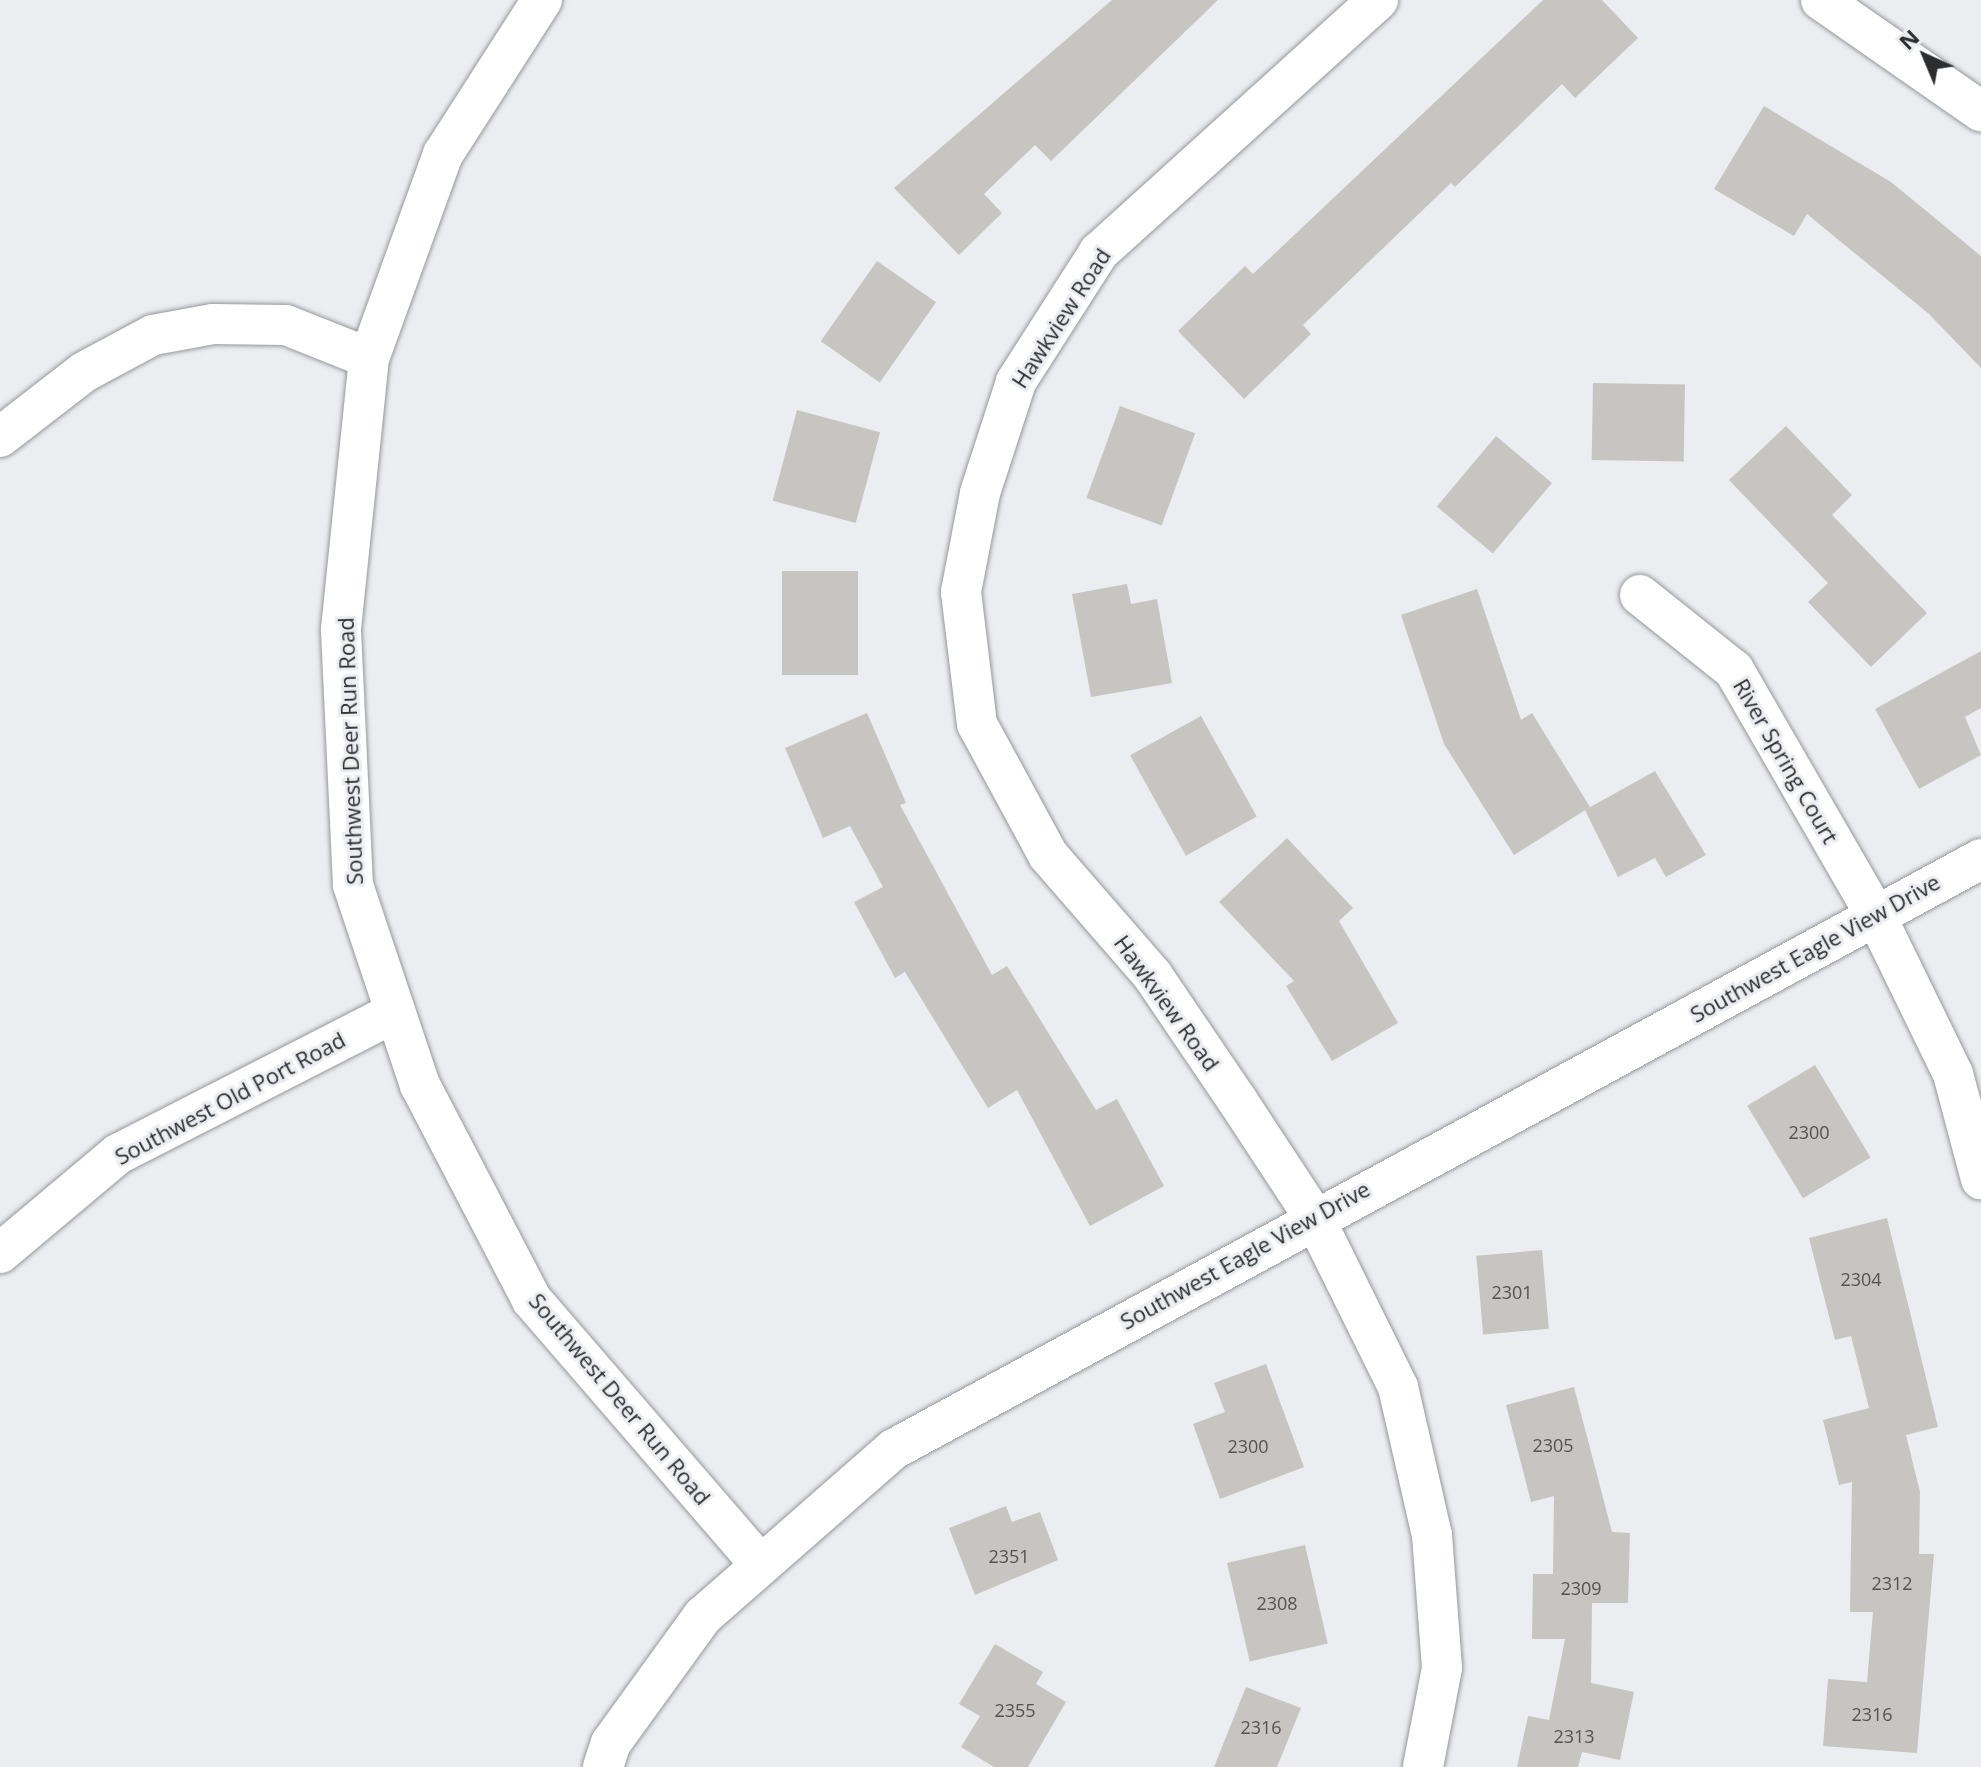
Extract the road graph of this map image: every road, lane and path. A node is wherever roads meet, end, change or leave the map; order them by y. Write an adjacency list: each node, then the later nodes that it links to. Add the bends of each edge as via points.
1 (542, 0): 5 (street, Southwest Deer Run Road, via 443,154)
2 (1378, 0): 12 (street, Hawkview Road, via 1099,252 1016,382 980,493 961,592 977,724 1048,855 1153,976)
3 (1821, 0): 4 (street)
4 (1981, 111)
5 (369, 358): 6 (street, via 286,325 213,324 153,335 84,372); 10 (street, Southwest Deer Run Road, via 341,631 353,885)
6 (0, 437)
7 (1640, 595): 9 (street, River Spring Court, via 1734,670)
8 (1981, 859): 9 (street, Southwest Eagle View Drive)
9 (1875, 914): 11 (street, River Spring Court, via 1953,1074); 12 (street, Southwest Eagle View Drive)
10 (392, 1014): 13 (street, Southwest Old Port Road, via 118,1154); 14 (street, Southwest Deer Run Road, via 420,1085 532,1300)
11 (1981, 1179)
12 (1314, 1217): 14 (street, Southwest Eagle View Drive, via 894,1449); 16 (street, Hawkview Road, via 1398,1387 1432,1535 1442,1668)
13 (0, 1253)
14 (761, 1565): 15 (street, Southwest Eagle View Drive, via 703,1616 611,1743)
15 (603, 1767)
16 (1423, 1767)

